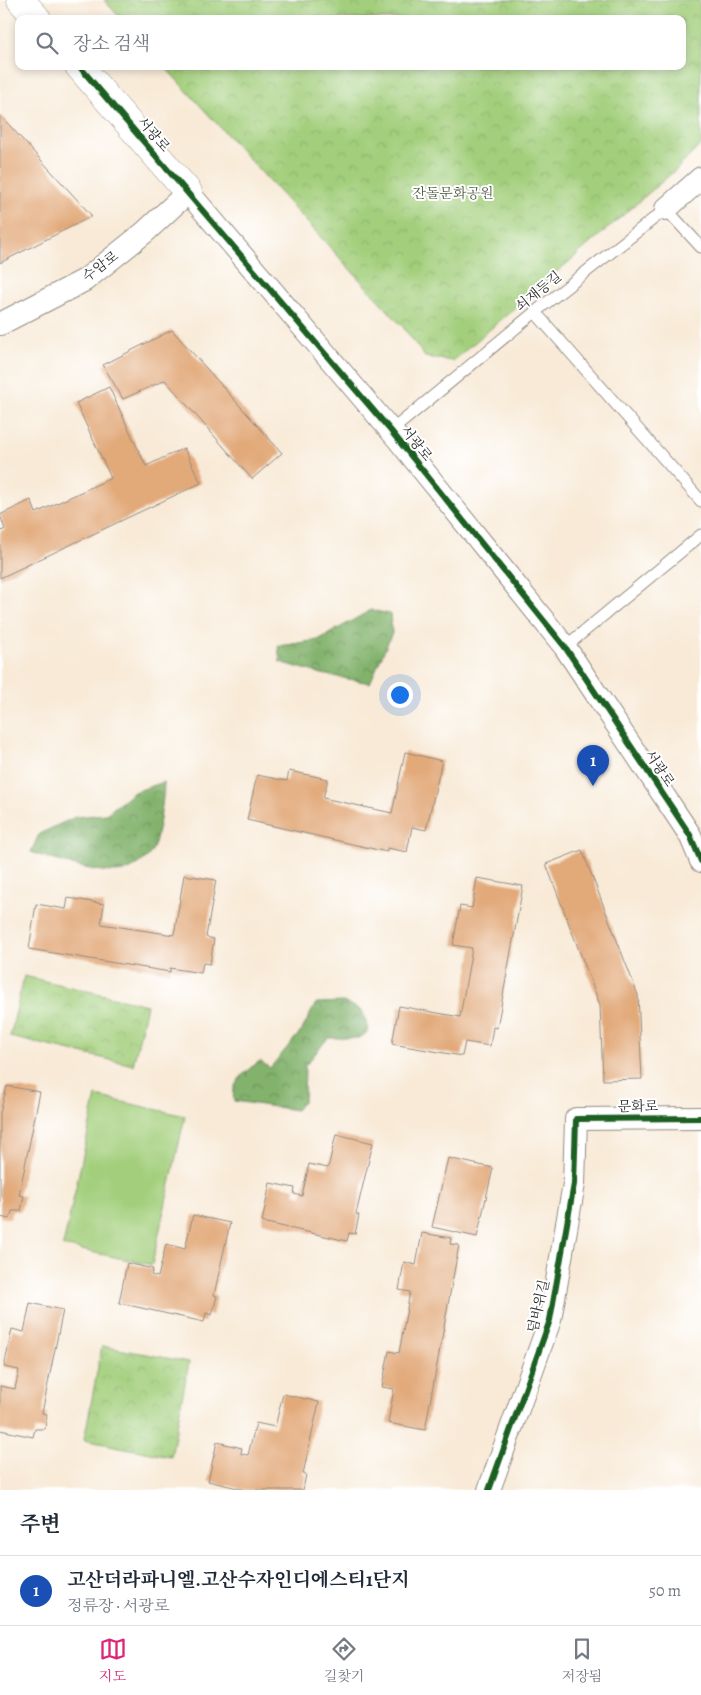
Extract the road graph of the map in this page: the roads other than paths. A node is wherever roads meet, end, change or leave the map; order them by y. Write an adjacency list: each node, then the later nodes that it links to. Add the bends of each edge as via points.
1 (21, 0): 2 (street)
2 (34, 15)
3 (82, 70): 5 (street, 서광로)
4 (701, 178): 6 (street)
5 (188, 192): 9 (street, 수암로, via 145,232 84,280); 10 (street, 서광로)
6 (666, 209): 7 (lane); 8 (lane, 쇠재등길)
7 (701, 248)
8 (535, 312): 10 (lane, 쇠재등길); 11 (lane)
9 (0, 324)
10 (391, 431): 13 (street, 서광로)
11 (701, 501)
12 (701, 535): 13 (lane)
13 (565, 648): 14 (street, 서광로, via 690,835)
14 (701, 861)
15 (701, 1118): 16 (street, 문화로)
16 (576, 1119): 17 (street, 덤바위길, via 574,1184 550,1320)
17 (489, 1490)

